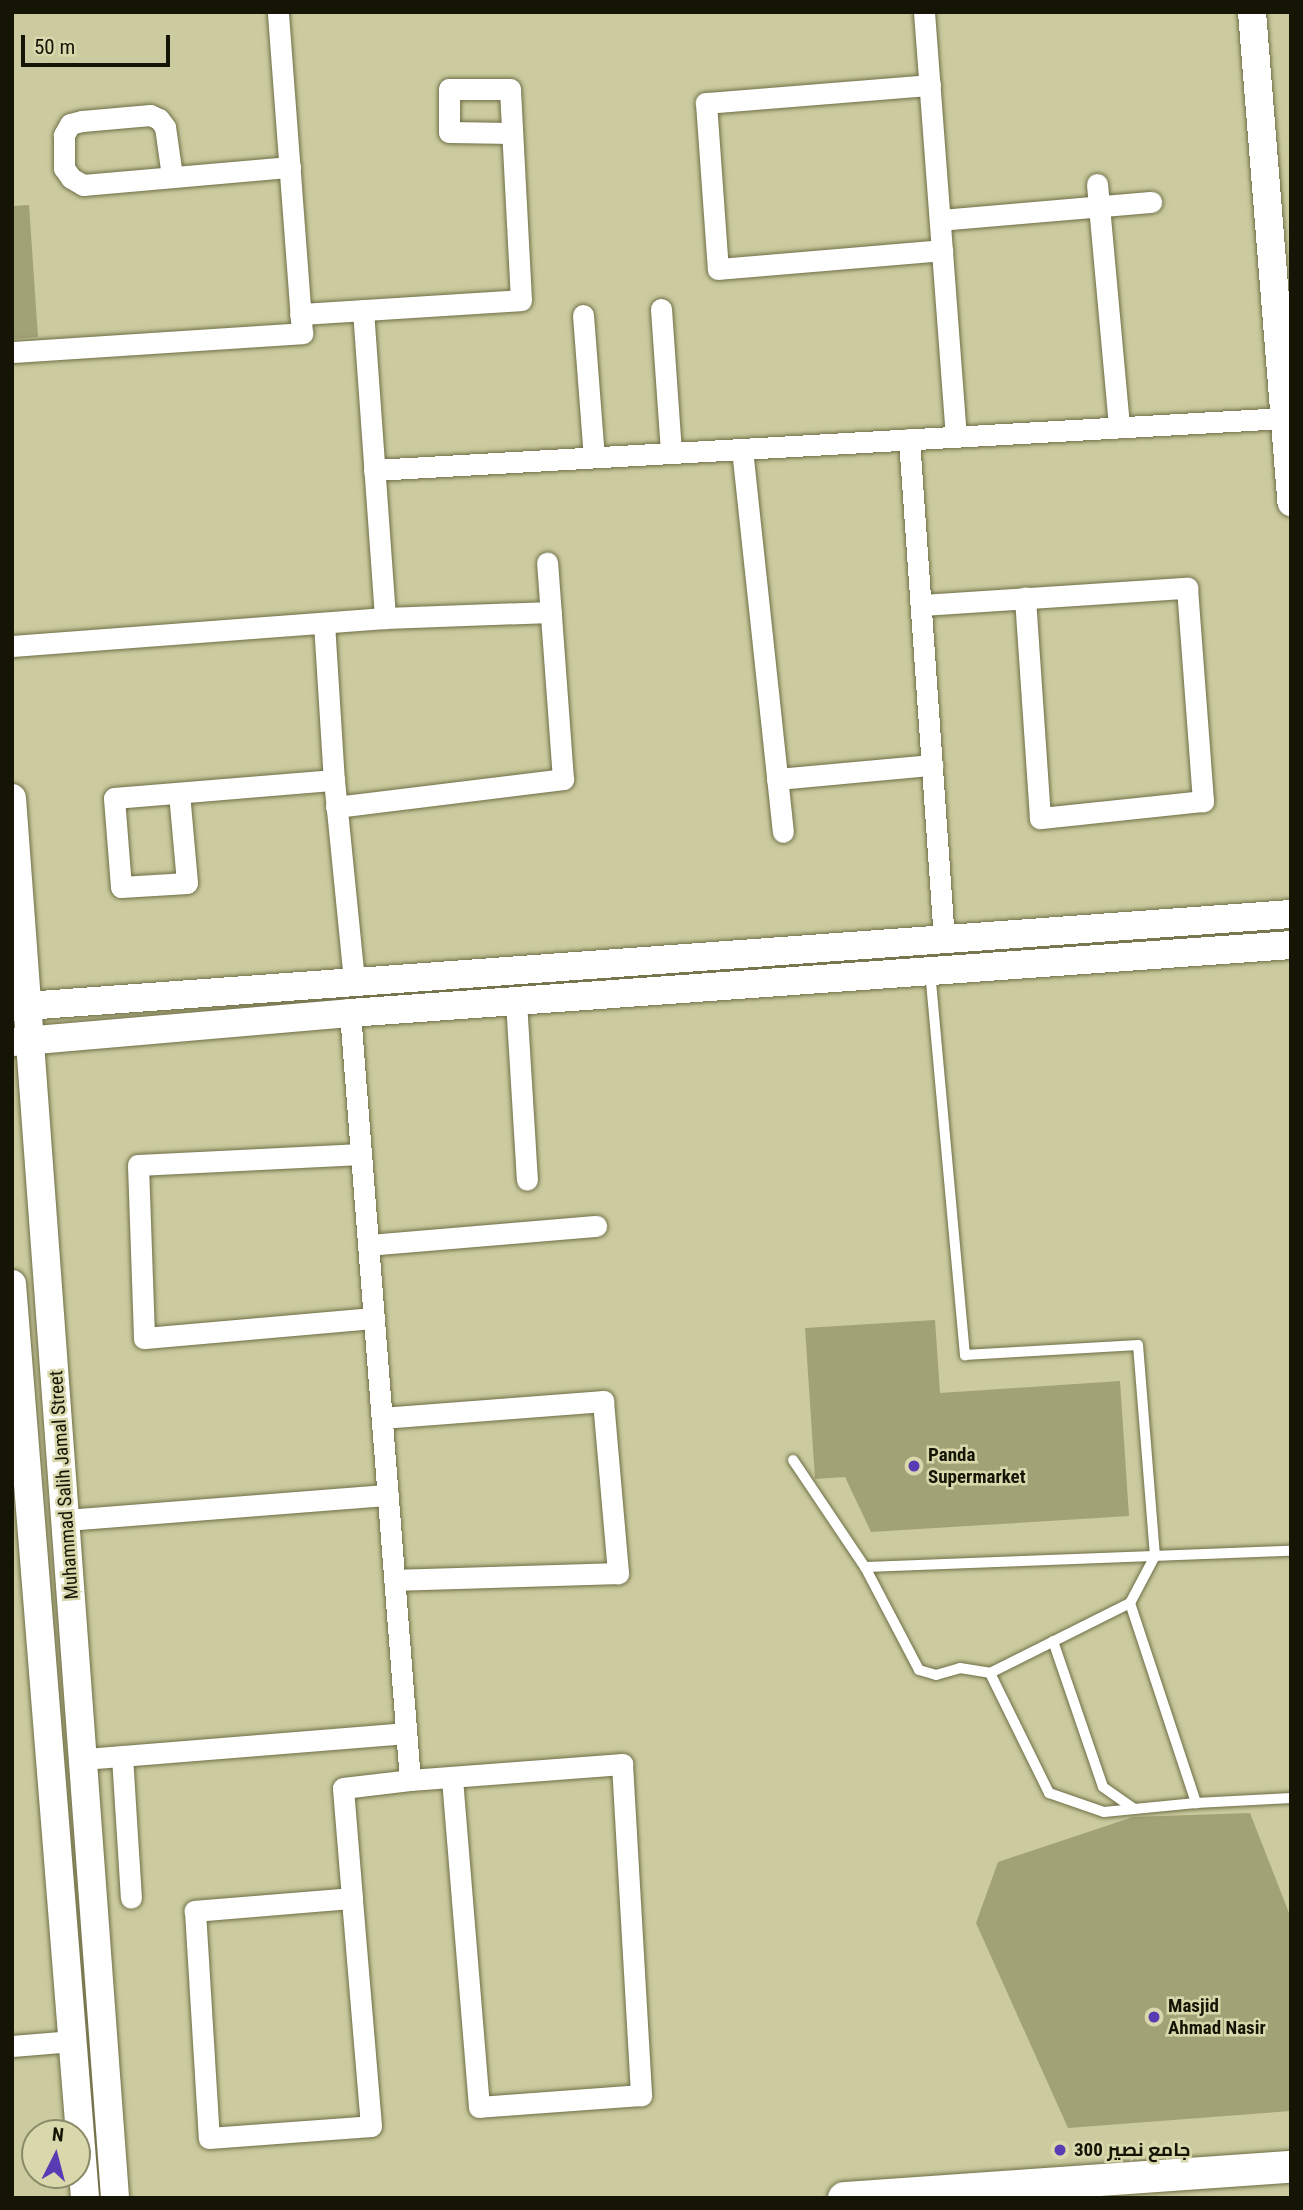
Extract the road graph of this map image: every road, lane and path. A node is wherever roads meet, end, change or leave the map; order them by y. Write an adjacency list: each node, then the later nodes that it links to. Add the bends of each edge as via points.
1 (278, 12): 6 (street)
2 (924, 12): 4 (street)
3 (1252, 12): 18 (street)
4 (930, 85): 11 (street); 12 (street, via 706,103 718,270)
5 (512, 133): 14 (street, via 521,300)
6 (290, 167): 7 (street); 15 (street)
7 (172, 176): 7 (street, via 165,127 150,115 82,121 70,124 64,135 64,168 83,184)
8 (1097, 184): 10 (street)
9 (1151, 202): 10 (street)
10 (1100, 206): 11 (street); 19 (street)
11 (940, 220): 12 (street)
12 (942, 250): 20 (street)
13 (661, 309): 23 (street)
14 (363, 310): 15 (street); 25 (street)
15 (300, 314): 17 (street, via 302,332)
16 (583, 315): 24 (street)
17 (12, 352)
18 (1284, 418): 19 (street); 26 (street)
19 (1119, 427): 20 (street)
20 (956, 436): 21 (street)
21 (909, 439): 22 (street); 29 (street)
22 (742, 449): 23 (street); 35 (street)
23 (671, 452): 24 (street)
24 (594, 457): 25 (street)
25 (374, 470): 31 (street)
26 (1291, 502)
27 (547, 564): 30 (street)
28 (1025, 598): 28 (street, via 1187,588 1203,801 1040,818); 29 (street)
29 (921, 605): 34 (street)
30 (551, 612): 31 (street); 39 (street, via 564,779)
31 (385, 618): 32 (street)
32 (324, 623): 33 (street); 36 (street)
33 (12, 646)
34 (932, 765): 35 (street); 42 (street)
35 (777, 779): 40 (street)
36 (334, 780): 37 (street); 39 (street)
37 (179, 793): 37 (street, via 114,798 121,887 187,883)
38 (12, 798): 47 (street, Muhammad Salih Jamal Street)
39 (336, 807): 45 (street)
40 (783, 832)
41 (1291, 914): 42 (street)
42 (944, 939): 45 (street)
43 (1291, 945): 44 (street)
44 (930, 971): 46 (street); 61 (lane, via 965,1355 1138,1345)
45 (354, 982): 47 (street)
46 (516, 1001): 48 (street); 51 (street)
47 (20, 1006): 49 (street, Muhammad Salih Jamal Street)
48 (350, 1013): 49 (street); 50 (street)
49 (22, 1041): 59 (street, Muhammad Salih Jamal Street)
50 (361, 1154): 53 (street); 55 (street, via 138,1165 144,1338)
51 (527, 1180)
52 (596, 1226): 53 (street)
53 (368, 1245): 55 (street)
54 (12, 1284): 77 (street, Muhammad Salih Jamal Street)
55 (374, 1318): 56 (street)
56 (382, 1418): 58 (street); 63 (street, via 604,1401 618,1573)
57 (793, 1460): 62 (lane)
58 (388, 1495): 59 (street); 63 (street)
59 (67, 1520): 69 (street, Muhammad Salih Jamal Street)
60 (1291, 1551): 61 (lane)
61 (1155, 1556): 62 (lane); 64 (lane)
62 (865, 1567): 66 (lane, via 919,1670 936,1675 960,1668)
63 (394, 1580): 67 (street)
64 (1130, 1603): 65 (lane); 73 (lane)
65 (1053, 1641): 66 (lane); 74 (lane, via 1103,1787)
66 (990, 1673): 74 (lane, via 1049,1793 1104,1812)
67 (406, 1733): 68 (street); 71 (street)
68 (122, 1756): 69 (street); 75 (street)
69 (85, 1759): 80 (street, Muhammad Salih Jamal Street)
70 (452, 1777): 70 (street, via 479,2107 641,2095 622,1764); 71 (street)
71 (410, 1780): 76 (street, via 342,1788)
72 (1291, 1798): 73 (lane)
73 (1196, 1803): 74 (lane)
74 (1134, 1809)
75 (131, 1898)
76 (352, 1898): 76 (street, via 195,1911 209,2138 371,2126)
77 (73, 2041): 78 (street); 81 (street, Muhammad Salih Jamal Street)
78 (12, 2046)
79 (1291, 2167): 82 (main road)
80 (115, 2185)
81 (85, 2191)
82 (844, 2198)

